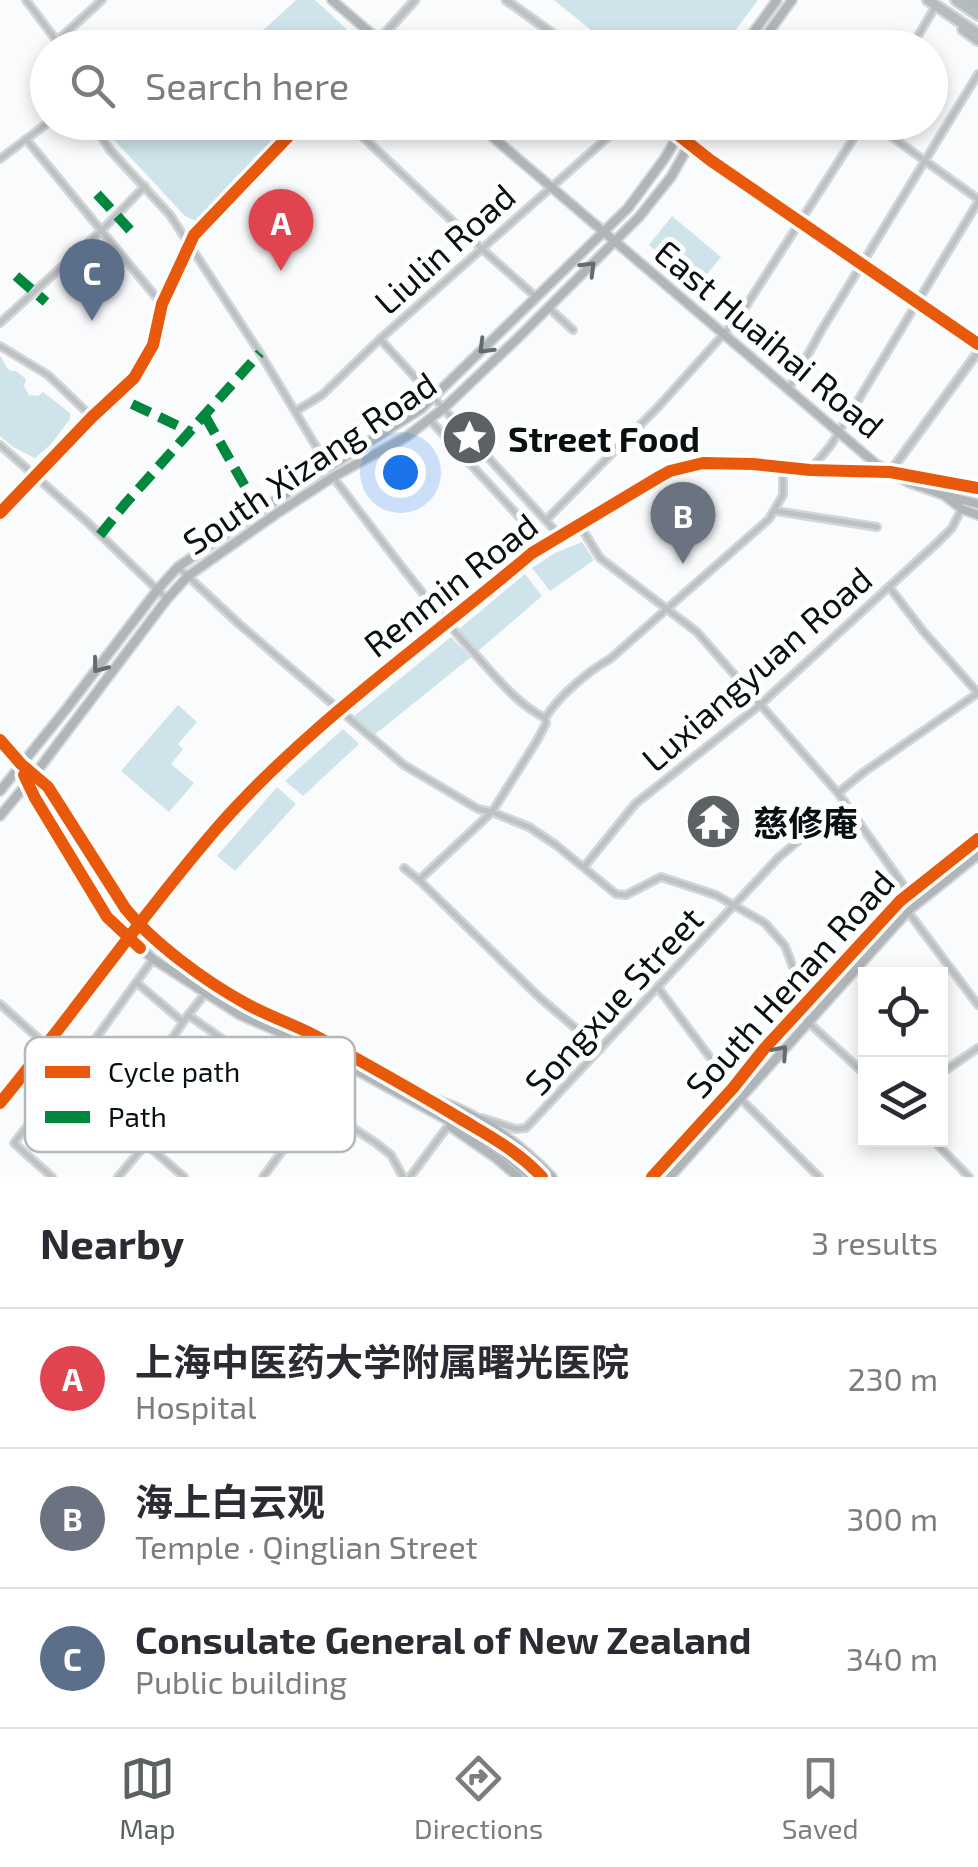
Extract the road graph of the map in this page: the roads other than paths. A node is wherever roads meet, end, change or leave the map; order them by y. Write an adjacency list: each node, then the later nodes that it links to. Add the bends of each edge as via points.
1 (26, 0): 12 (street)
2 (102, 0): 13 (street)
3 (332, 0): 14 (main road)
4 (415, 0): 15 (street)
5 (506, 0): 16 (street)
6 (776, 0): 17 (main road)
7 (792, 0): 18 (main road)
8 (956, 0): 11 (highway)
9 (970, 0): 11 (main road)
10 (931, 2): 19 (street); 20 (highway)
11 (977, 12)
12 (49, 30)
13 (73, 30)
14 (362, 30)
15 (388, 30)
16 (548, 30)
17 (755, 30)
18 (772, 30)
19 (918, 30)
20 (978, 34)
21 (978, 74): 22 (street)
22 (948, 122)
23 (30, 136): 24 (street)
24 (26, 139): 37 (street); 43 (street)
25 (104, 140): 39 (street)
26 (285, 140): 46 (street)
27 (366, 140): 47 (street)
28 (496, 140): 40 (main road, East Huaihai Road)
29 (604, 140): 40 (street, Liulin Road)
30 (675, 140): 44 (main road, South Xizang Road)
31 (683, 140): 36 (street)
32 (692, 140): 36 (main road, South Xizang Road)
33 (856, 140): 42 (street)
34 (894, 140): 38 (street)
35 (937, 140): 38 (street)
36 (689, 145): 42 (street); 45 (main road, South Xizang Road, via 659,193)
37 (0, 158)
38 (924, 161): 41 (street); 48 (street)
39 (145, 186): 43 (street); 46 (street)
40 (550, 187): 44 (main road, East Huaihai Road); 47 (street, Liulin Road)
41 (978, 201): 50 (street)
42 (801, 223): 48 (street); 55 (street)
43 (102, 230): 51 (street); 53 (street)
44 (604, 233): 45 (main road, East Huaihai Road); 49 (main road, South Xizang Road)
45 (615, 242): 52 (main road, South Xizang Road, one-way to 45); 55 (main road, East Huaihai Road)
46 (190, 244): 51 (street); 62 (street)
47 (482, 250): 49 (street); 56 (street, Liulin Road)
48 (862, 264): 50 (street); 59 (street)
49 (536, 298): 60 (main road, South Xizang Road, one-way to 60)
50 (916, 302): 58 (street); 65 (street)
51 (162, 304): 63 (street, via 153,344 134,378)
52 (549, 308): 54 (street); 61 (main road, South Xizang Road)
53 (0, 323)
54 (573, 330)
55 (724, 335): 59 (main road, East Huaihai Road); 79 (street)
56 (380, 339): 60 (street); 62 (street, Liulin Road)
57 (0, 346): 63 (street, via 48,374)
58 (978, 348): 69 (street)
59 (788, 390): 65 (main road, East Huaihai Road)
60 (434, 397): 61 (street); 70 (main road, South Xizang Road)
61 (444, 408): 64 (main road, South Xizang Road); 79 (street)
62 (296, 411): 70 (street)
63 (92, 417): 71 (street)
64 (430, 420): 70 (main road, South Xizang Road); 80 (street)
65 (838, 432): 68 (street); 69 (main road, East Huaihai Road)
66 (0, 446): 71 (street)
67 (784, 467): 68 (street, Renmin Road); 76 (street); 81 (street, Renmin Road, via 703,463 670,471)
68 (810, 470): 69 (street, Renmin Road)
69 (890, 472): 72 (main road, Renmin Road); 73 (main road, Renmin Road)
70 (331, 473): 84 (main road, South Xizang Road, via 268,505); 85 (main road, South Xizang Road); 90 (street)
71 (34, 476): 77 (street); 86 (street)
72 (978, 488)
73 (944, 495): 74 (main road); 75 (main road, Renmin Road)
74 (978, 504)
75 (962, 509): 78 (main road, Renmin Road); 87 (street, Luxiangyuan Road, via 952,528)
76 (775, 511): 82 (street); 89 (street)
77 (0, 513)
78 (978, 514)
79 (546, 520): 83 (street)
80 (524, 521)
81 (579, 524): 83 (street, Renmin Road); 89 (street, via 600,558)
82 (877, 527)
83 (559, 535): 90 (street, Renmin Road)
84 (178, 567): 85 (street); 86 (main road, South Xizang Road)
85 (188, 576): 88 (main road, South Xizang Road); 93 (street)
86 (158, 588): 88 (street); 96 (main road, South Xizang Road, one-way to 96)
87 (890, 588): 91 (street); 92 (street, Luxiangyuan Road)
88 (167, 598): 97 (main road, South Xizang Road)
89 (668, 608): 92 (street); 94 (street)
90 (446, 624): 93 (street, Renmin Road); 94 (street, via 512,694)
91 (978, 693): 100 (street)
92 (761, 704): 100 (street); 106 (street, Luxiangyuan Road, via 635,804)
93 (339, 711): 102 (street, via 404,765); 113 (street, Renmin Road, via 217,829)
94 (545, 718): 102 (street)
95 (0, 740): 96 (main road)
96 (21, 764): 97 (main road); 98 (main road); 99 (main road, South Xizang Road)
97 (34, 774): 98 (main road, South Xizang Road); 113 (main road)
98 (26, 784): 103 (main road, South Xizang Road); 114 (main road, via 108,917)
99 (0, 791)
100 (838, 793): 101 (street)
101 (845, 802): 109 (street); 111 (street, Songxue Street)
102 (492, 812): 106 (street, via 529,827); 108 (street)
103 (0, 816)
104 (978, 838): 109 (main road, South Henan Road)
105 (978, 855): 112 (main road, South Henan Road)
106 (584, 867): 111 (street, via 616,894 661,877)
107 (404, 868): 108 (street)
108 (419, 880): 133 (street)
109 (909, 893): 110 (main road, South Henan Road)
110 (900, 902): 112 (street); 121 (main road, South Henan Road)
111 (737, 905): 117 (street, Songxue Street); 121 (street, via 766,923 785,946)
112 (908, 911): 120 (street); 124 (main road, South Henan Road)
113 (138, 925): 114 (street, Renmin Road); 131 (main road, via 246,1004)
114 (129, 938): 115 (main road); 126 (street, Renmin Road)
115 (153, 959): 116 (street); 118 (main road)
116 (136, 983): 123 (street); 127 (street)
117 (659, 988): 133 (street, Songxue Street); 139 (street)
118 (205, 994): 122 (street); 130 (main road)
119 (0, 1004): 125 (street)
120 (978, 1005)
121 (800, 1010): 124 (street); 139 (main road, South Henan Road)
122 (188, 1014): 123 (street); 129 (street)
123 (183, 1022): 128 (street)
124 (808, 1022): 135 (street); 141 (main road, South Henan Road, one-way to 124)
125 (36, 1037)
126 (53, 1037)
127 (96, 1037)
128 (173, 1037)
129 (221, 1037)
130 (289, 1037)
131 (319, 1037)
132 (978, 1048): 136 (street)
133 (600, 1050): 144 (street, Songxue Street, via 526,1128)
134 (355, 1057): 140 (main road)
135 (858, 1068)
136 (948, 1069)
137 (355, 1071): 143 (main road)
138 (25, 1072): 142 (street, Renmin Road)
139 (734, 1088): 141 (street); 161 (main road, South Henan Road)
140 (427, 1097): 144 (main road); 159 (main road, via 500,1140)
141 (740, 1098): 162 (main road, South Henan Road); 163 (street)
142 (0, 1102)
143 (422, 1107): 145 (main road); 158 (main road, via 500,1150)
144 (466, 1112): 160 (main road, via 504,1134)
145 (448, 1126): 156 (street); 157 (main road)
146 (25, 1129): 152 (street, via 14,1143)
147 (355, 1130): 156 (street, via 391,1155)
148 (939, 1147): 164 (street)
149 (139, 1152): 153 (street)
150 (155, 1152): 154 (street)
151 (281, 1152): 155 (street)
152 (52, 1177)
153 (118, 1177)
154 (184, 1177)
155 (263, 1177)
156 (407, 1177)
157 (518, 1177)
158 (531, 1177)
159 (542, 1177)
160 (552, 1177)
161 (652, 1177)
162 (670, 1177)
163 (818, 1177)
164 (968, 1177)

